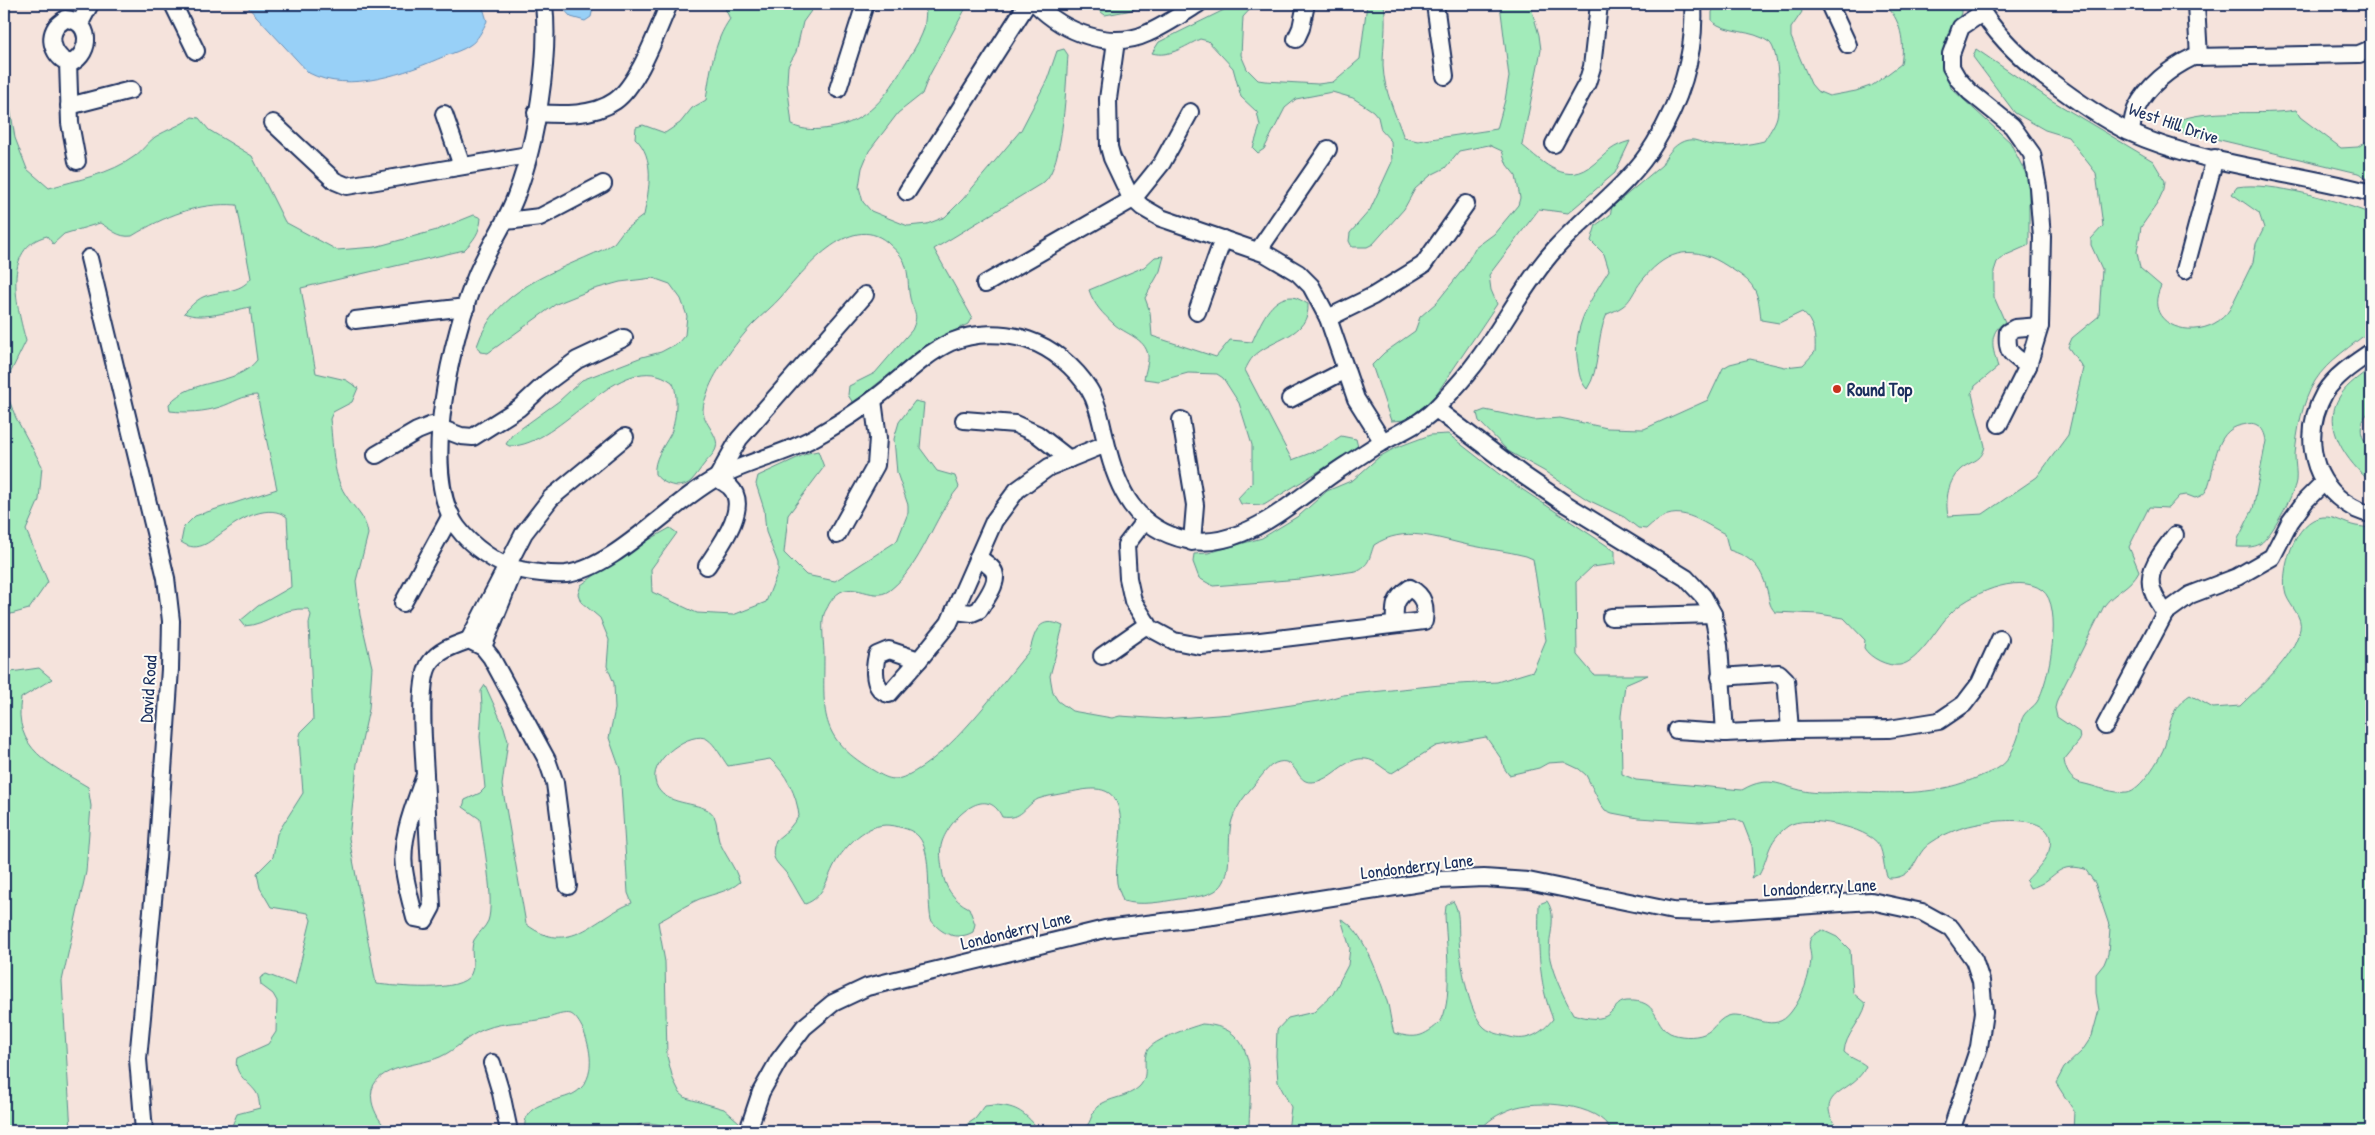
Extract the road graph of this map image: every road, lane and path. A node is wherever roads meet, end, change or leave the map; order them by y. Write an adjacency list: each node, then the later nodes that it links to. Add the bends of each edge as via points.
1 (90, 4): 16 (street)
2 (173, 4): 21 (street)
3 (544, 4): 29 (street, via 546,22)
4 (669, 4): 29 (street, via 638,73 616,101 596,110)
5 (865, 4): 25 (street)
6 (1027, 4): 40 (street)
7 (1036, 4): 18 (street, via 1061,24 1083,35)
8 (1198, 4): 18 (street, via 1147,34)
9 (1306, 4): 17 (street)
10 (1434, 4): 24 (street)
11 (1599, 4): 33 (street, via 1592,67)
12 (1693, 4): 62 (street, via 1688,66 1679,98 1653,147 1548,256 1472,368)
13 (1829, 4): 19 (street)
14 (2196, 4): 22 (street)
15 (1980, 8): 32 (street, West Hill Drive, via 2032,68 2094,113); 55 (street, via 1961,27 1951,54 1951,67 1970,92 2012,126 2032,154 2042,238)
16 (80, 23): 23 (street, via 84,29 85,48 78,59); 23 (street, via 65,19 56,27 53,37 56,53)
17 (1296, 39)
18 (1116, 41): 42 (street, via 1108,99 1109,147)
19 (1848, 45)
20 (2371, 50): 22 (street, via 2359,54)
21 (196, 51)
22 (2199, 57): 32 (street, via 2173,66 2151,88 2136,110)
23 (68, 62): 27 (street)
24 (1445, 76)
25 (838, 89)
26 (131, 90): 27 (street)
27 (69, 106): 37 (street)
28 (1190, 112): 42 (street, via 1162,163)
29 (536, 113): 35 (street)
30 (444, 114): 38 (street)
31 (273, 123): 38 (street, via 335,180 347,186)
32 (2131, 132): 36 (street, West Hill Drive)
33 (1554, 144)
34 (1328, 149): 46 (street)
35 (528, 155): 38 (street); 44 (street)
36 (2215, 158): 41 (street, West Hill Drive); 48 (street)
37 (77, 161)
38 (462, 166)
39 (603, 184): 44 (street, via 540,217)
40 (907, 192)
41 (2371, 192)
42 (1133, 199): 45 (street, via 1161,218); 49 (street)
43 (1466, 204): 53 (street, via 1423,265 1373,296)
44 (506, 221): 51 (street, via 484,258)
45 (1223, 239): 46 (street); 52 (street)
46 (1258, 251): 53 (street, via 1298,273 1311,286)
47 (89, 258): 102 (street, David Road, via 166,578 171,621 158,858 138,1059)
48 (2185, 270)
49 (985, 284)
50 (865, 295): 72 (street, via 739,438)
51 (466, 307): 54 (street); 66 (street, via 448,370)
52 (1197, 312)
53 (1328, 318): 59 (street)
54 (354, 320)
55 (2040, 326): 58 (street); 58 (street, via 2015,328 2008,332 2006,347 2011,355)
56 (624, 338): 66 (street, via 577,360 520,408 473,437)
57 (2371, 352): 73 (street, via 2338,377 2314,416 2311,432 2314,458)
58 (2028, 366): 65 (street)
59 (1346, 370): 60 (street); 68 (street, via 1356,399)
60 (1290, 399)
61 (873, 400): 69 (street, via 931,353 948,344 970,335 1017,337 1037,343 1076,372 1096,404); 72 (street, via 815,438); 77 (street, via 876,465)
62 (1436, 409): 68 (street, via 1415,426); 86 (street, via 1564,503 1686,578 1703,596)
63 (964, 420): 71 (street, via 1015,424 1037,434)
64 (1181, 420): 79 (street, via 1195,505)
65 (1999, 424)
66 (442, 428): 70 (street, via 432,425 417,431); 75 (street, via 441,469)
67 (626, 436): 82 (street, via 552,498 524,533)
68 (1383, 442): 79 (street, via 1248,531 1219,540)
69 (1106, 444): 71 (street); 76 (street, via 1124,495)
70 (376, 455)
71 (1069, 460): 80 (street, via 1049,467 1017,490 994,521)
72 (717, 478): 81 (street, via 732,488 736,516); 82 (street, via 611,555 583,570 557,574)
73 (2324, 482): 74 (street, via 2348,505); 85 (street, via 2290,522 2272,557 2237,577 2190,595)
74 (2371, 514)
75 (451, 515): 82 (street, via 458,528 475,545); 83 (street)
76 (1145, 520): 79 (street, via 1163,532); 88 (street, via 1126,545 1126,557 1133,601)
77 (837, 534)
78 (2175, 535): 85 (street, via 2157,562 2150,586)
79 (1192, 542)
80 (978, 557): 84 (street); 84 (street, via 993,570 993,586 979,610 972,613)
81 (707, 566)
82 (510, 568): 91 (street)
83 (403, 603)
84 (954, 611): 93 (street, via 949,623)
85 (2165, 613): 95 (street)
86 (1713, 614): 87 (street); 94 (street, via 1719,645)
87 (1611, 618)
88 (1148, 624): 89 (street, via 1174,641 1200,646); 92 (street)
89 (1395, 624)
90 (2000, 639): 97 (street, via 1980,683 1964,704 1939,720 1889,729)
91 (476, 643): 99 (street, via 447,648 430,664 424,677); 100 (street, via 516,701 547,760 555,782)
92 (1102, 656)
93 (919, 660)
94 (1720, 678): 97 (street, via 1779,673 1786,680); 98 (street)
95 (2105, 726)
96 (1676, 730): 98 (street)
97 (1790, 730): 98 (street)
98 (1725, 733)
99 (425, 775): 99 (street, via 432,907 425,920 415,918 404,868 409,821)
100 (568, 886)
101 (492, 1063): 103 (street)
102 (144, 1131)
103 (509, 1131)
104 (748, 1131): 105 (street, Londonderry Lane, via 761,1092 779,1060 804,1028 833,1003 867,987 1105,929 1213,916 1439,880 1484,878 1528,881 1673,910 1752,911 1871,901 1922,912 1951,928 1974,960 1981,981 1984,1012 1979,1047)
105 (1951, 1131)

